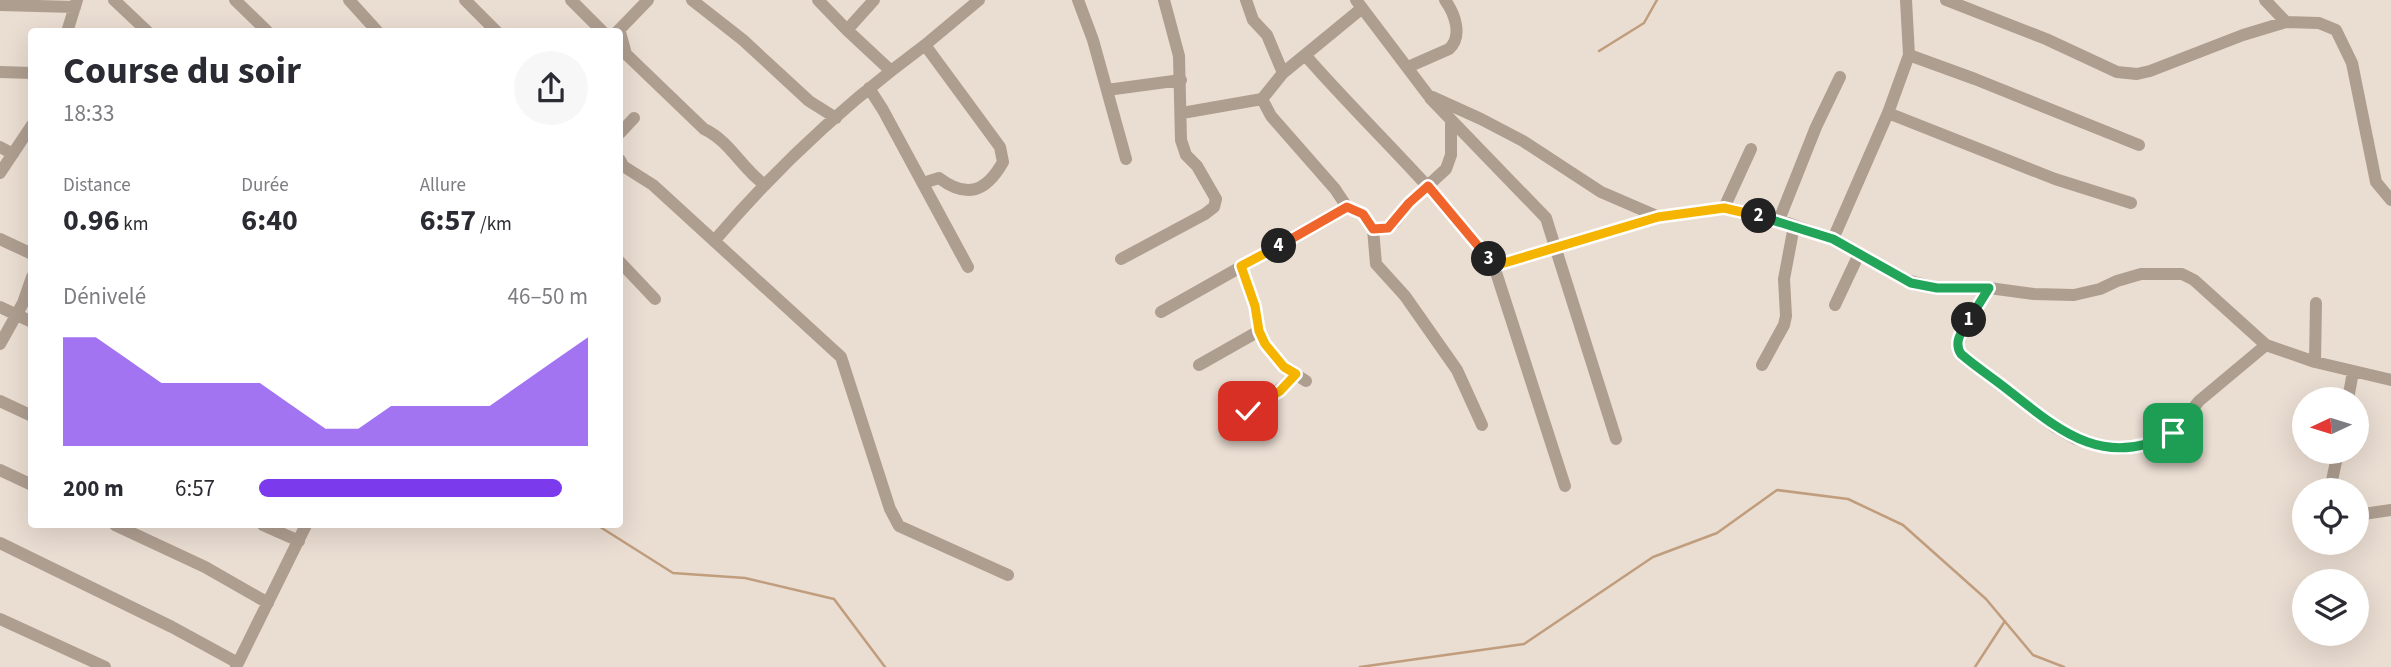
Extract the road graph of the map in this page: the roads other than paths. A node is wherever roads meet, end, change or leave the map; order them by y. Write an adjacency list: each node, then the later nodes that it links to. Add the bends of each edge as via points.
1 (114, 0): 23 (street)
2 (236, 0): 24 (street)
3 (349, 0): 25 (street)
4 (465, 0): 26 (street)
5 (571, 0): 27 (street)
6 (648, 0): 28 (street)
7 (692, 0): 50 (street, via 809,102)
8 (818, 0): 29 (street)
9 (874, 0): 29 (street)
10 (979, 0): 30 (street)
11 (1078, 0): 44 (street)
12 (1164, 0): 42 (street)
13 (1246, 0): 38 (street)
14 (1445, 0): 35 (street, via 1458,37 1449,49)
15 (1906, 0): 33 (street)
16 (1946, 0): 21 (street, via 2117,72 2137,74)
17 (2265, 0): 21 (street)
18 (76, 4): 19 (street); 22 (street)
19 (0, 5)
20 (1359, 5): 32 (street); 35 (street)
21 (2286, 22): 64 (street, via 2319,23 2336,30 2341,38 2353,63 2375,182)
22 (68, 28)
23 (144, 28)
24 (264, 28)
25 (374, 28)
26 (493, 28)
27 (599, 28)
28 (622, 28)
29 (847, 30): 34 (street)
30 (925, 45): 36 (street); 61 (street, via 1000,147 1003,162 995,176 976,190 960,190 939,178)
31 (623, 48): 62 (street)
32 (1305, 55): 38 (street); 63 (street)
33 (1909, 55): 48 (street); 54 (street)
34 (877, 58): 36 (street); 41 (street)
35 (1408, 67): 45 (street)
36 (891, 71): 41 (street)
37 (0, 72): 39 (street)
38 (1283, 73): 46 (street)
39 (28, 74)
40 (1840, 77): 69 (street)
41 (880, 79): 43 (street)
42 (1181, 80): 44 (street); 47 (street)
43 (869, 88): 50 (street); 61 (street)
44 (1107, 90): 58 (street)
45 (1428, 95): 51 (street); 68 (street, via 1524,141 1601,192)
46 (1262, 99): 47 (street); 66 (street)
47 (1181, 113): 78 (street, via 1186,155 1216,199 1214,207)
48 (1888, 113): 65 (street); 73 (street)
49 (634, 118): 52 (street)
50 (836, 118): 62 (street)
51 (1451, 121): 63 (street, via 1449,162); 75 (street, via 1541,210)
52 (623, 130)
53 (28, 131): 57 (street)
54 (2139, 145)
55 (0, 147): 57 (street)
56 (1751, 149): 67 (street)
57 (13, 154): 60 (street)
58 (1126, 159)
59 (623, 166): 74 (street, via 653,185)
60 (0, 173)
61 (923, 183): 82 (street)
62 (765, 185): 74 (street)
63 (1428, 186): 71 (street, via 1388,228); 81 (street)
64 (2391, 200)
65 (2131, 204)
66 (1347, 207): 71 (street, via 1363,214); 80 (street)
67 (1724, 208): 68 (street); 69 (street)
68 (1658, 217): 75 (street)
69 (1779, 220): 70 (street)
70 (1794, 226): 73 (street); 97 (street, via 1784,279 1784,325)
71 (1373, 229): 104 (street, via 1376,264 1405,296 1457,370)
72 (0, 239): 76 (street)
73 (1833, 239): 77 (street)
74 (715, 240): 116 (street, via 841,357 899,526)
75 (1557, 248): 81 (street); 105 (street)
76 (28, 252)
77 (1859, 254): 84 (street, via 1925,286); 87 (street)
78 (1121, 259)
79 (623, 265): 85 (street)
80 (1241, 266): 89 (street); 92 (street)
81 (1494, 266): 108 (street)
82 (968, 267)
83 (28, 286): 90 (street)
84 (1989, 288): 94 (street, via 2074,295 2141,274 2182,274); 94 (street, via 1958,338 1961,354 2055,427 2076,439 2107,447 2139,447 2173,433 2199,401)
85 (655, 299)
86 (2316, 303): 95 (street)
87 (1835, 305)
88 (0, 307): 90 (street)
89 (1161, 312)
90 (16, 315): 91 (street); 93 (street)
91 (28, 321)
92 (1259, 331): 96 (street); 103 (street, via 1284,367 1301,377)
93 (0, 344)
94 (2266, 345): 95 (street)
95 (2315, 362): 98 (street)
96 (1199, 365)
97 (1762, 365)
98 (2353, 372): 99 (street); 100 (street)
99 (2391, 380)
100 (2350, 387)
101 (0, 401): 102 (street)
102 (28, 414)
103 (1224, 422)
104 (1482, 425)
105 (1616, 439)
106 (0, 470): 107 (street)
107 (28, 483)
108 (1565, 486)
109 (2391, 510): 110 (street)
110 (2369, 513)
111 (121, 528): 117 (street)
112 (270, 528): 114 (street)
113 (305, 528): 114 (street)
114 (299, 541): 117 (street)
115 (0, 543): 119 (street)
116 (1008, 575)
117 (268, 603): 119 (street)
118 (0, 619): 120 (street)
119 (237, 665)
120 (105, 667)

